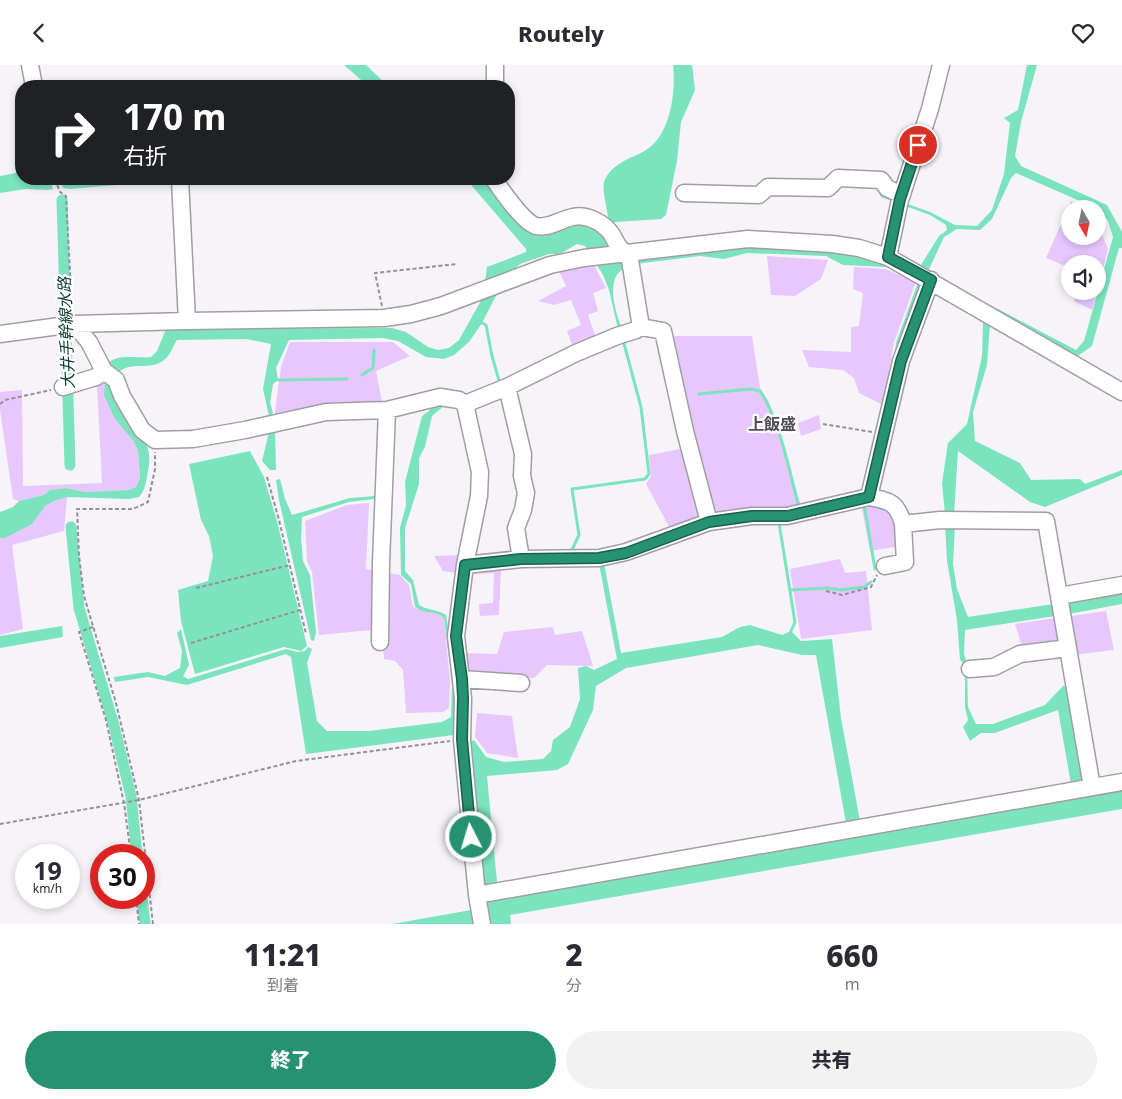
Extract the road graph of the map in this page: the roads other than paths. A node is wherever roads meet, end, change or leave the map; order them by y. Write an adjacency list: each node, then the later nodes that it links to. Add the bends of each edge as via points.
1 (30, 65): 4 (street)
2 (495, 65): 5 (street)
3 (940, 65): 9 (street, via 930,109)
4 (33, 80)
5 (495, 80)
6 (180, 185): 13 (street)
7 (497, 185): 11 (street, via 525,219 535,226 587,217 605,227)
8 (684, 193): 9 (street, via 759,195 768,187 828,188 838,178 881,180)
9 (900, 200): 10 (street)
10 (888, 257): 11 (street, via 832,244 748,239); 12 (street)
11 (629, 259): 13 (street, via 584,258 550,265 480,292 411,314 384,318); 15 (street)
12 (923, 276): 20 (street); 23 (street)
13 (187, 321): 14 (street)
14 (67, 325): 16 (street); 17 (street, via 88,342)
15 (641, 327): 19 (street, via 576,353); 24 (street, via 663,331)
16 (0, 333)
17 (110, 375): 18 (street); 22 (street, via 142,430 155,440 202,437 326,412)
18 (68, 386)
19 (504, 389): 21 (street); 26 (street, via 523,454 522,476 526,493 516,528)
20 (1122, 392)
21 (465, 404): 22 (street, via 440,397); 27 (street, via 480,472 479,496)
22 (387, 410): 31 (street)
23 (869, 497): 24 (street, via 788,516 752,516); 25 (street, via 893,504 899,509)
24 (709, 522): 26 (street, via 626,553 599,558)
25 (903, 524): 28 (street, via 905,562); 30 (street, via 940,520 1046,521)
26 (521, 559): 27 (street)
27 (465, 565): 34 (street, via 456,636)
28 (885, 566)
29 (1122, 585): 30 (street)
30 (1059, 596): 32 (street)
31 (380, 642)
32 (1068, 648): 33 (street, via 1020,654 994,667); 37 (street)
33 (970, 669)
34 (462, 679): 35 (street); 38 (street, via 462,735)
35 (521, 683)
36 (1122, 782): 37 (street)
37 (1092, 787): 38 (street)
38 (477, 895): 39 (street)
39 (482, 924)

